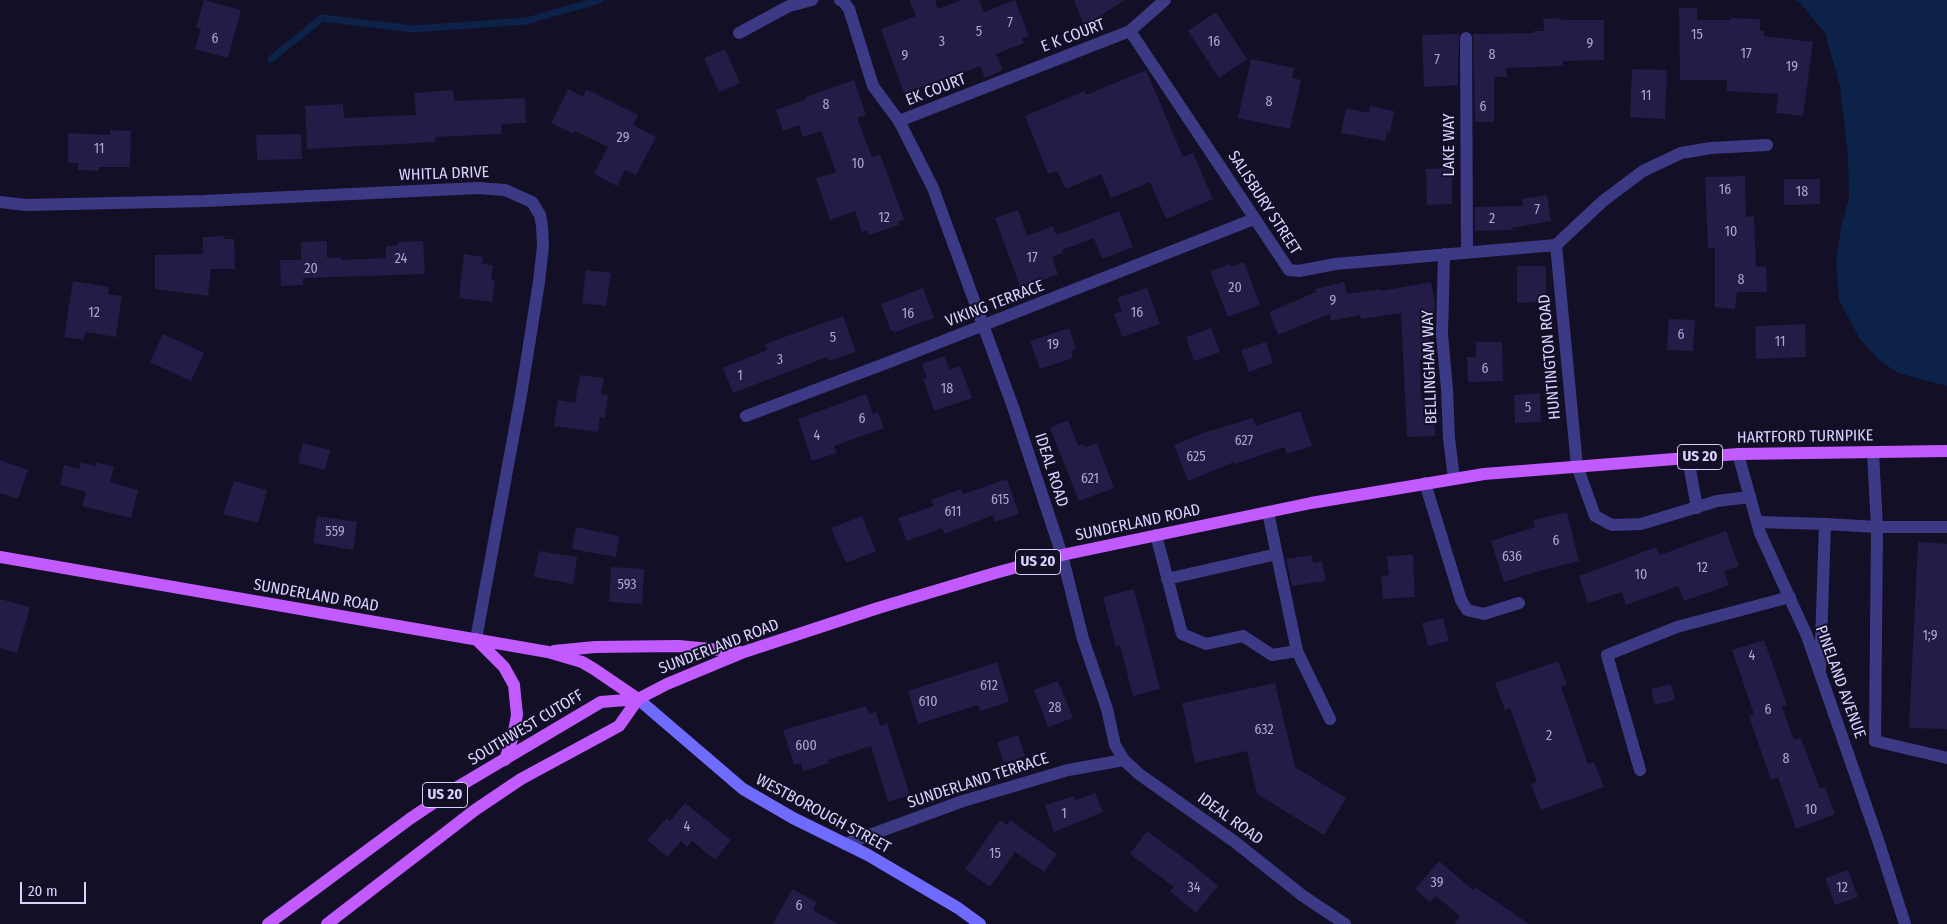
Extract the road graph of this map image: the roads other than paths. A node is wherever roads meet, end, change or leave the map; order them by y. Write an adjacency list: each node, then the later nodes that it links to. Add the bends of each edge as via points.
1 (812, 0): 5 (street, via 788,6)
2 (841, 0): 8 (street, IDEAL ROAD, via 849,9 873,86)
3 (1165, 0): 4 (street, E K COURT)
4 (1130, 31): 7 (street, E K COURT); 11 (street, SALISBURY STREET)
5 (738, 33)
6 (1466, 38): 13 (street, LAKE WAY)
7 (984, 89): 8 (street, EK COURT)
8 (900, 121): 15 (street, IDEAL ROAD, via 933,188)
9 (1767, 145): 12 (street, via 1681,153 1644,171 1603,201)
10 (0, 202): 38 (street, WHITLA DRIVE, via 26,205 205,201 478,188 505,190 532,202 542,226 539,282)
11 (1254, 218): 14 (street, SALISBURY STREET, via 1289,270); 15 (street, VIKING TERRACE)
12 (1556, 245): 13 (street, SALISBURY STREET); 21 (street, HUNTINGTON ROAD)
13 (1467, 252): 14 (street, SALISBURY STREET)
14 (1444, 254): 22 (street, BELLINGHAM WAY, via 1442,336)
15 (983, 326): 16 (street, VIKING TERRACE); 33 (street, IDEAL ROAD, via 1014,407)
16 (746, 416)
17 (1947, 451): 18 (main road, HARTFORD TURNPIKE / US 20)
18 (1873, 453): 19 (main road, HARTFORD TURNPIKE / US 20); 29 (street)
19 (1738, 454): 20 (main road, HARTFORD TURNPIKE / US 20); 24 (street, PINELAND AVENUE)
20 (1688, 458): 21 (main road, HARTFORD TURNPIKE / US 20); 25 (street)
21 (1577, 466): 22 (main road, HARTFORD TURNPIKE / US 20); 25 (street, HUNTINGTON ROAD, via 1595,516 1612,525 1642,524)
22 (1454, 479): 23 (main road, SUNDERLAND ROAD / US 20)
23 (1426, 483): 26 (main road, SUNDERLAND ROAD / US 20); 37 (street, via 1461,600 1467,610 1484,614)
24 (1750, 497): 25 (street, HUNTINGTON ROAD, via 1717,501); 27 (street, PINELAND AVENUE)
25 (1697, 508)
26 (1268, 512): 31 (main road, SUNDERLAND ROAD / US 20); 32 (street)
27 (1758, 522): 28 (street); 36 (street, PINELAND AVENUE)
28 (1825, 524): 29 (street); 42 (street)
29 (1877, 527): 30 (street); 45 (street, via 1875,741)
30 (1947, 527)
31 (1156, 535): 33 (main road, SUNDERLAND ROAD / US 20); 35 (street)
32 (1277, 554): 35 (street); 39 (street)
33 (1062, 555): 41 (main road, SUNDERLAND ROAD / US 20, via 878,608); 47 (street, IDEAL ROAD, via 1083,640 1107,709 1115,745)
34 (0, 557): 38 (main road, SUNDERLAND ROAD)
35 (1168, 579): 39 (street, via 1182,634 1206,644 1243,636 1272,655)
36 (1790, 598): 42 (street, PINELAND AVENUE); 48 (street, via 1677,626 1606,655)
37 (1519, 602)
38 (476, 639): 40 (main road, SUNDERLAND ROAD); 46 (main road, via 504,667 514,685 517,715)
39 (1297, 651): 44 (street)
40 (548, 652): 41 (main road, via 594,647 679,646); 43 (main road, SUNDERLAND ROAD, via 582,662)
41 (744, 652): 43 (main road, SUNDERLAND ROAD / US 20)
42 (1820, 673): 54 (street, PINELAND AVENUE)
43 (638, 699): 46 (main road, SOUTHWEST CUTOFF / US 20, via 601,702); 49 (street, WESTBOROUGH STREET, via 742,789); 51 (main road, US 20, via 619,726 520,779)
44 (1330, 719)
45 (1947, 758)
46 (505, 760): 50 (main road, SOUTHWEST CUTOFF / US 20, via 411,818)
47 (1124, 760): 49 (street, SUNDERLAND TERRACE, via 1068,770 963,801); 53 (street, IDEAL ROAD)
48 (1640, 770)
49 (845, 844): 52 (street, WESTBOROUGH STREET, via 958,908)
50 (268, 924)
51 (327, 924)
52 (980, 924)
53 (1344, 924)
54 (1905, 924)

